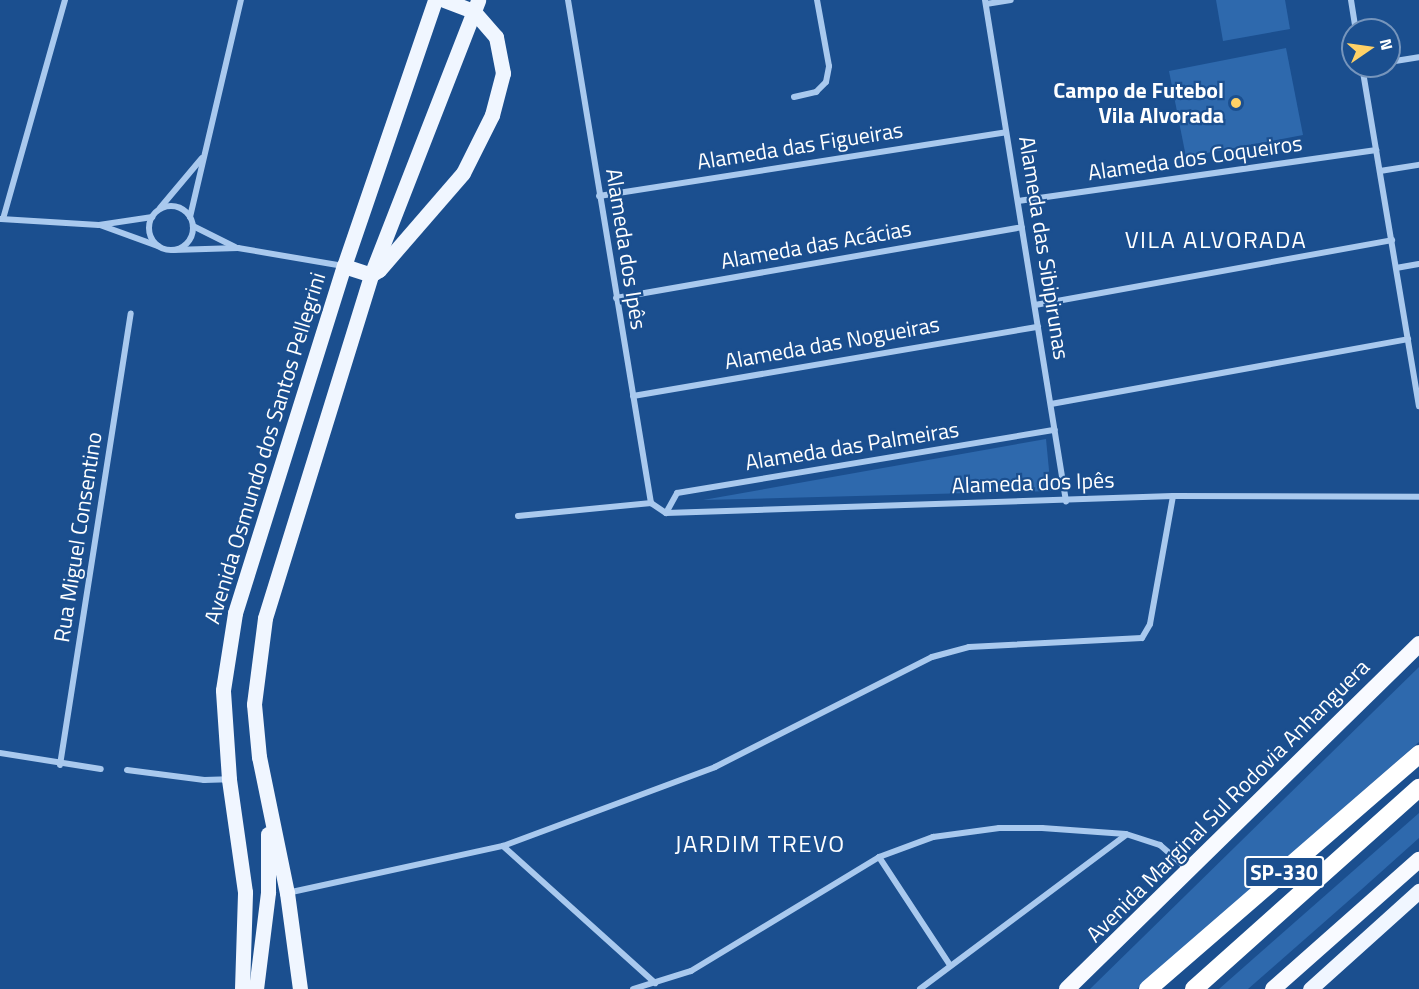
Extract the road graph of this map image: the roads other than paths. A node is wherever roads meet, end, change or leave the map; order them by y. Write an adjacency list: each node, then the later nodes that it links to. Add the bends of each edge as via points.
1 (65, 0): 26 (street)
2 (241, 0): 18 (street)
3 (435, 0): 35 (main road, Avenida Osmundo dos Santos Pellegrini)
4 (444, 0): 10 (main road)
5 (568, 0): 21 (street, Alameda dos Ipês)
6 (817, 0): 15 (street, via 829,66 826,82 816,92)
7 (1011, 0): 9 (street)
8 (1351, 0): 11 (street)
9 (985, 2): 16 (street, Alameda das Sibipirunas)
10 (475, 6): 37 (main road); 37 (main road, via 501,49 503,73 492,115 474,155 447,194)
11 (1354, 18)
12 (1419, 57): 13 (street)
13 (1401, 60)
14 (1364, 78): 17 (street)
15 (794, 97)
16 (1006, 132): 21 (street, Alameda das Figueiras); 22 (street, Alameda das Sibipirunas)
17 (1376, 150): 20 (street); 22 (street, Alameda dos Coqueiros)
18 (202, 158): 23 (street); 24 (street)
19 (1419, 165): 20 (street)
20 (1380, 171): 30 (street)
21 (599, 196): 38 (street, Alameda dos Ipês)
22 (1018, 201): 29 (street, Alameda das Sibipirunas)
23 (159, 210): 24 (street, via 172,206); 25 (street)
24 (190, 217): 28 (street)
25 (152, 218): 27 (street); 31 (street, via 151,236)
26 (2, 219): 27 (street)
27 (99, 225): 31 (street)
28 (193, 226): 32 (street); 33 (street, via 185,245)
29 (1022, 227): 38 (street, Alameda das Acácias); 39 (street, Alameda das Sibipirunas)
30 (1392, 240): 36 (street); 39 (street)
31 (159, 246): 33 (street)
32 (238, 248): 33 (street); 35 (street)
33 (173, 250)
34 (1419, 264): 36 (street)
35 (344, 266): 37 (main road); 60 (main road, Avenida Osmundo dos Santos Pellegrini, via 235,613 223,690)
36 (1396, 267): 42 (street)
37 (370, 274): 62 (main road, via 265,618 254,704)
38 (616, 298): 44 (street, Alameda dos Ipês)
39 (1035, 305): 41 (street, Alameda das Sibipirunas)
40 (130, 314): 57 (street, Rua Miguel Consentino)
41 (1038, 327): 44 (street, Alameda das Nogueiras); 45 (street, Alameda das Sibipirunas)
42 (1408, 339): 43 (street); 45 (street)
43 (1416, 368): 46 (street)
44 (633, 396): 51 (street, Alameda dos Ipês)
45 (1051, 404): 47 (street, Alameda das Sibipirunas)
46 (1419, 406)
47 (1055, 430): 50 (street, Alameda das Sibipirunas); 52 (street, Alameda das Palmeiras, via 677,493)
48 (1173, 496): 49 (street, Alameda dos Ipês); 50 (street, Alameda dos Ipês); 64 (street, via 1150,624 1142,638 969,647 932,657 716,767)
49 (1419, 497)
50 (1066, 501): 52 (street, Alameda dos Ipês)
51 (651, 503): 52 (street); 53 (street)
52 (666, 513)
53 (518, 516)
54 (1419, 644): 67 (highway, Avenida Marginal Sul Rodovia Anhanguera)
55 (0, 753): 57 (street)
56 (1419, 754): 78 (highway, SP-330)
57 (60, 765): 58 (street)
58 (101, 769)
59 (127, 770): 60 (street, via 204,780)
60 (228, 779): 72 (main road, Avenida Osmundo dos Santos Pellegrini, via 245,892)
61 (1419, 788): 79 (highway, SP-330)
62 (267, 791): 69 (main road); 73 (main road, via 268,892)
63 (1126, 834): 65 (street, via 999,828 933,837); 67 (street, via 1160,845); 70 (street)
64 (503, 846): 69 (street); 71 (street)
65 (879, 857): 70 (street); 71 (street, via 691,971)
66 (1419, 860): 80 (highway)
67 (1191, 871): 77 (highway, Avenida Marginal Sul Rodovia Anhanguera)
68 (1419, 891): 81 (main road)
69 (287, 893): 74 (main road)
70 (950, 965): 76 (street)
71 (655, 983): 75 (street)
72 (244, 989)
73 (256, 989)
74 (300, 989)
75 (633, 989)
76 (920, 989)
77 (1067, 989)
78 (1148, 989)
79 (1194, 989)
80 (1272, 989)
81 (1310, 989)

